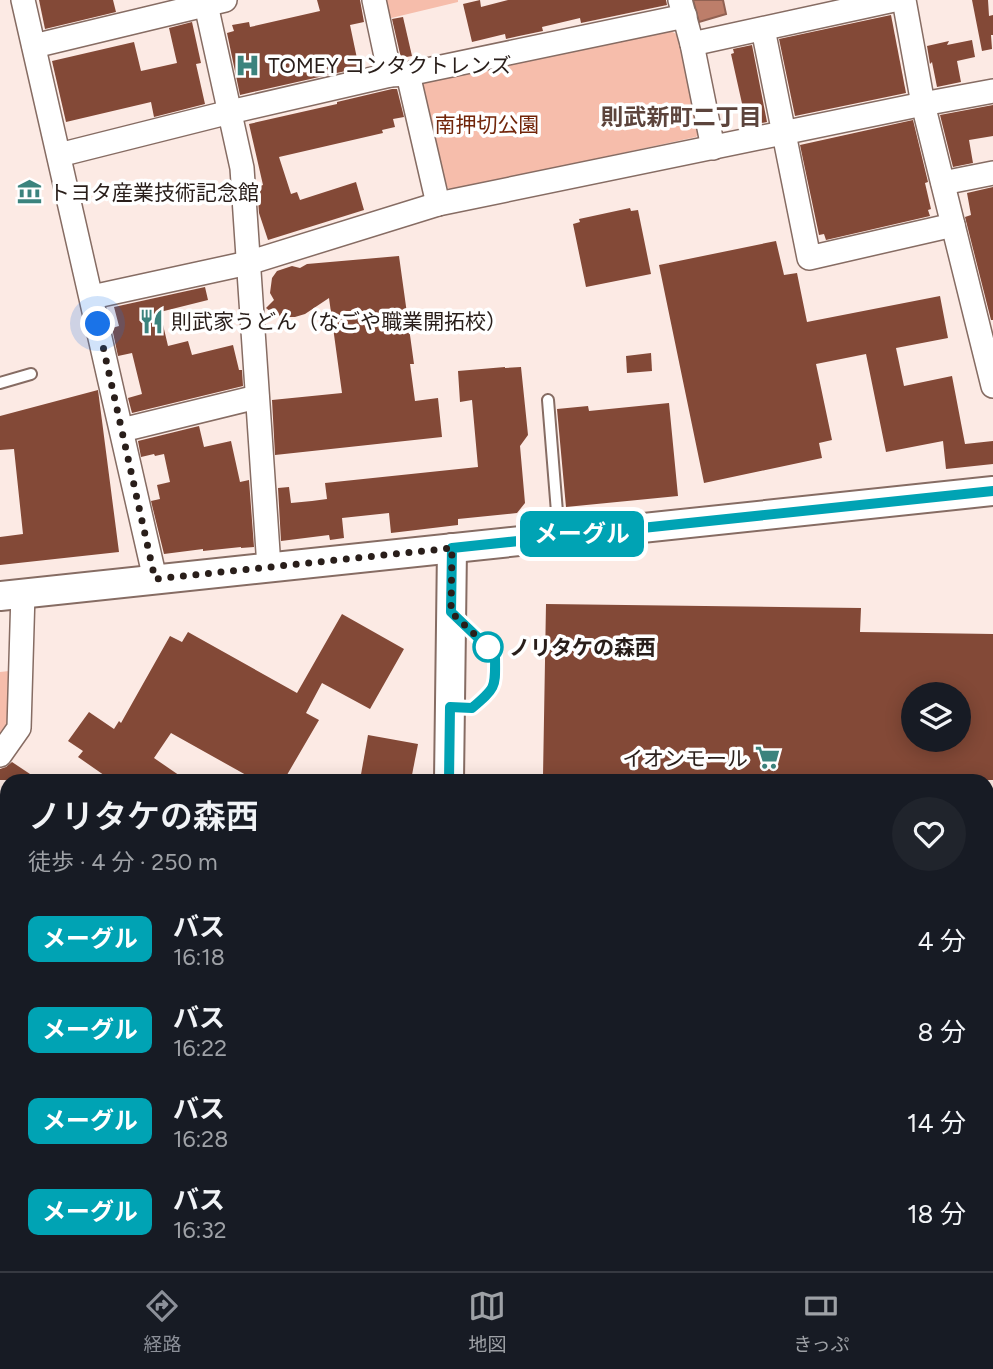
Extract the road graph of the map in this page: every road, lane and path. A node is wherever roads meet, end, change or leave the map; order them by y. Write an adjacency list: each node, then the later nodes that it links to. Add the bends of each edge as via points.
1 (23, 0): 9 (street)
2 (374, 0): 10 (street)
3 (894, 0): 7 (street)
4 (904, 0): 12 (street)
5 (212, 2): 9 (street); 13 (street)
6 (682, 8): 8 (street); 10 (street)
7 (763, 29): 8 (street); 14 (street)
8 (692, 44): 15 (street)
9 (34, 46): 16 (street)
10 (399, 75): 13 (street); 19 (street)
11 (993, 92): 12 (street)
12 (923, 104): 14 (street); 18 (street)
13 (230, 112): 16 (street); 21 (street, via 242,168)
14 (784, 134): 15 (street); 20 (street, via 809,258)
15 (713, 148): 19 (street)
16 (59, 155): 22 (street)
17 (993, 173): 18 (street)
18 (943, 183): 20 (street)
19 (438, 204): 21 (street)
20 (953, 225): 25 (street)
21 (248, 263): 22 (street); 26 (street)
22 (92, 298): 28 (street)
23 (31, 374): 24 (lane)
24 (0, 383)
25 (993, 386)
26 (257, 397): 28 (street); 32 (street)
27 (548, 400): 30 (lane)
28 (122, 430): 33 (street)
29 (993, 491): 30 (street)
30 (559, 537): 31 (street)
31 (452, 548): 32 (street); 35 (street)
32 (269, 567): 33 (street)
33 (155, 579): 34 (street)
34 (12, 594): 37 (street, via 19,728)
35 (451, 612): 36 (street); 36 (lane, via 495,654 495,684 472,708)
36 (450, 707): 38 (street)
37 (0, 755)
38 (449, 774)

